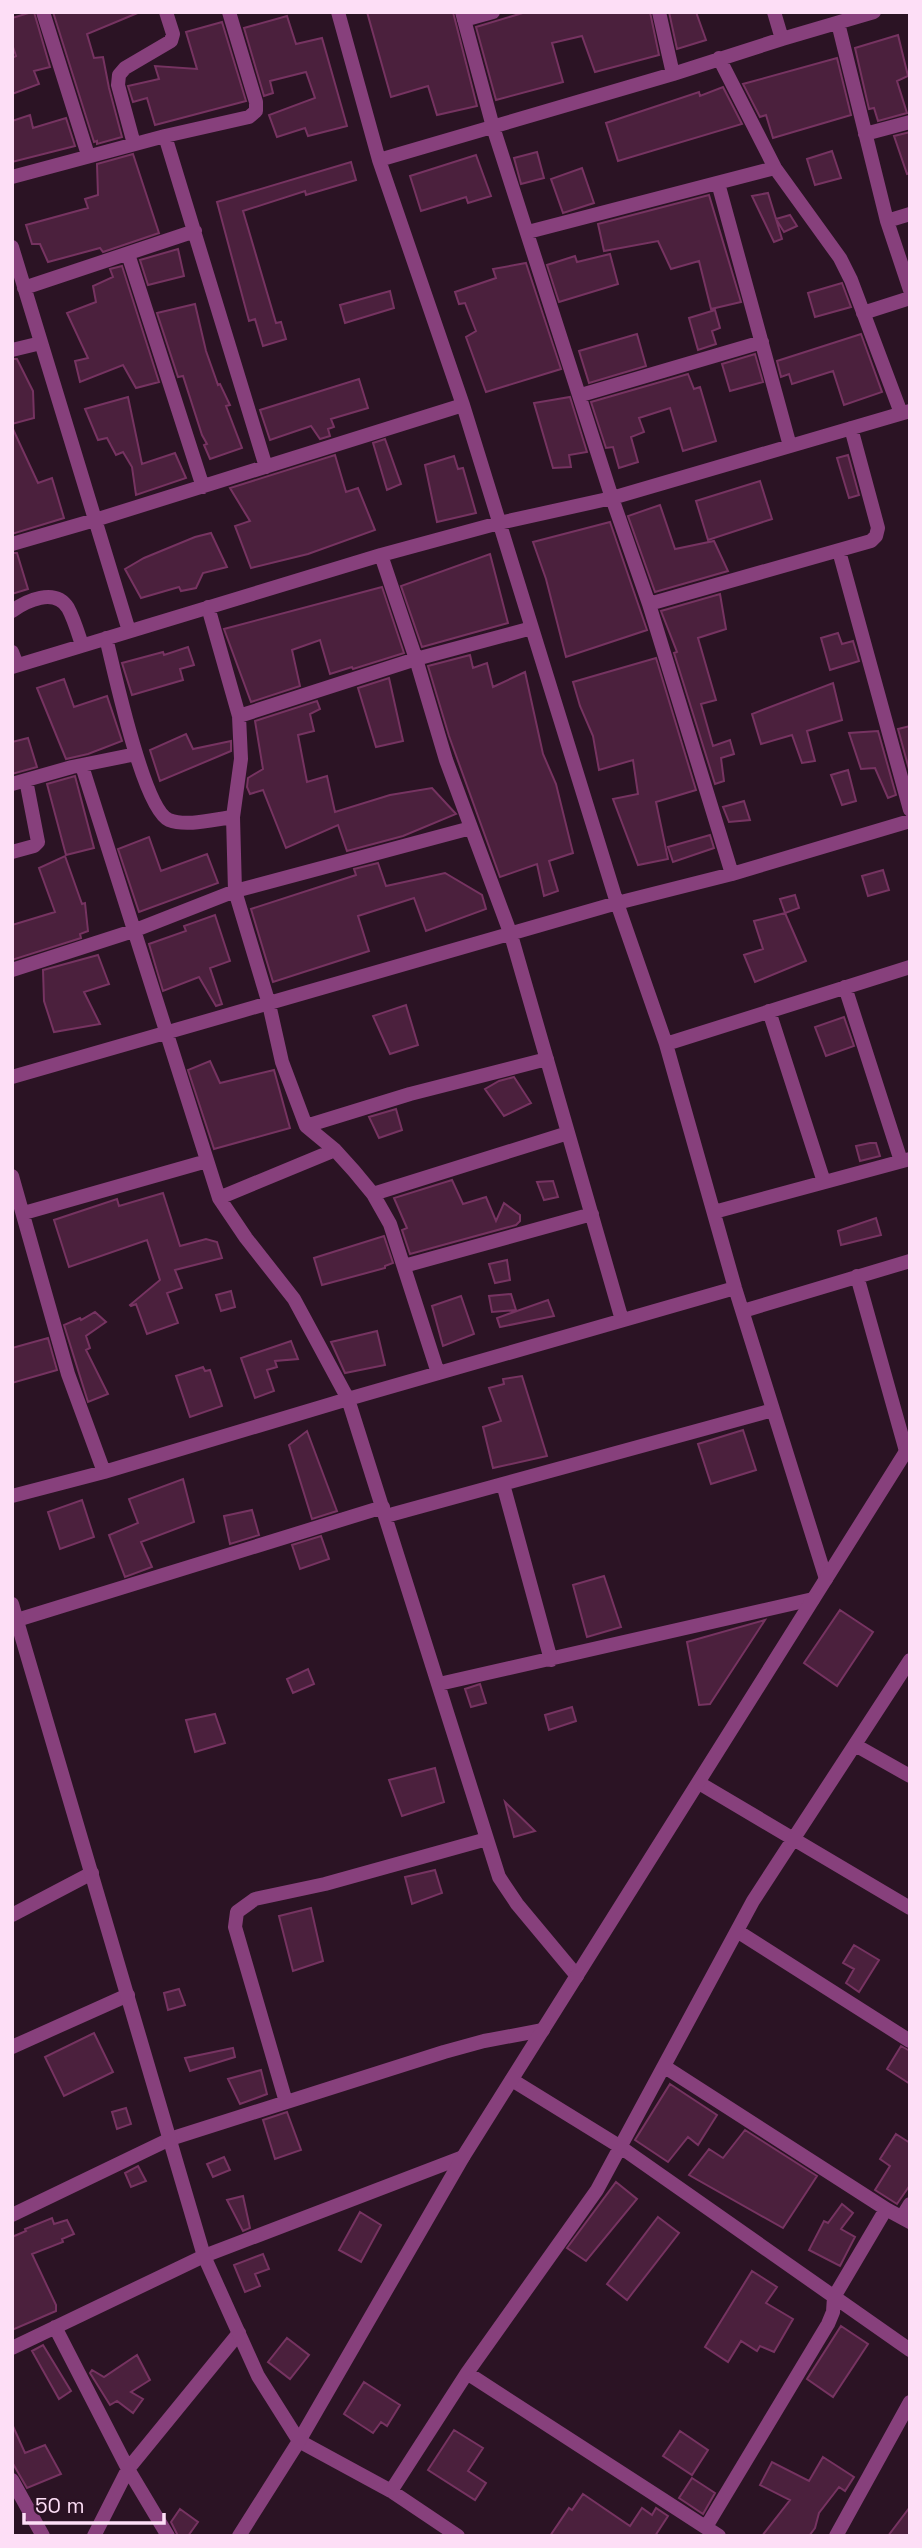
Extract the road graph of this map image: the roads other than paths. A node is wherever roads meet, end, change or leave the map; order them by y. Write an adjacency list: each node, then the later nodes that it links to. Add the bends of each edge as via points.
1 (43, 12): 19 (street)
2 (166, 12): 18 (street, via 171,41 119,75)
3 (229, 12): 17 (street, via 256,111 249,117)
4 (338, 12): 20 (street)
5 (493, 12): 9 (street)
6 (659, 12): 13 (street)
7 (774, 12): 11 (street)
8 (874, 12): 10 (street)
9 (463, 16): 15 (street)
10 (838, 23): 11 (street); 16 (street)
11 (782, 38): 12 (street)
12 (719, 58): 13 (street); 21 (street)
13 (673, 74): 15 (street)
14 (910, 122): 16 (street)
15 (494, 127): 20 (street); 27 (street)
16 (865, 134): 25 (street)
17 (165, 136): 18 (street); 26 (street)
18 (134, 144): 19 (street)
19 (88, 155): 22 (street)
20 (379, 160): 38 (street)
21 (775, 168): 23 (street); 33 (street, via 840,258)
22 (12, 177)
23 (718, 183): 27 (street); 34 (street)
24 (910, 214): 25 (street)
25 (887, 221): 31 (street)
26 (195, 231): 29 (street); 42 (street)
27 (528, 232): 37 (street)
28 (12, 247): 30 (street)
29 (128, 254): 30 (street); 43 (street)
30 (24, 288): 35 (street)
31 (910, 290)
32 (910, 298): 33 (street)
33 (863, 313): 39 (street)
34 (762, 342): 37 (street); 41 (street)
35 (41, 343): 36 (street); 45 (street)
36 (12, 350)
37 (581, 396): 44 (street)
38 (463, 405): 42 (street); 46 (street)
39 (905, 412): 40 (street)
40 (851, 428): 41 (street); 48 (street, via 878,528 872,541)
41 (790, 446): 44 (street)
42 (266, 467): 43 (street)
43 (203, 486): 45 (street)
44 (612, 498): 46 (street); 50 (street)
45 (95, 520): 47 (street); 54 (street)
46 (499, 523): 49 (street); 53 (street)
47 (12, 544)
48 (839, 551): 50 (street); 63 (street)
49 (381, 555): 51 (street); 57 (street)
50 (649, 604): 68 (street)
51 (208, 607): 54 (street); 59 (street)
52 (12, 611): 56 (street, via 31,600 59,598 67,606)
53 (532, 628): 57 (street); 70 (street)
54 (129, 631): 55 (street)
55 (106, 638): 56 (street); 60 (street)
56 (82, 645): 58 (street)
57 (416, 659): 59 (street); 66 (street)
58 (14, 661)
59 (239, 716): 64 (street, via 240,759)
60 (136, 754): 61 (street); 64 (street, via 155,808 168,820)
61 (82, 766): 62 (street); 71 (street)
62 (19, 782): 67 (street, via 38,842)
63 (910, 810)
64 (233, 817): 69 (street)
65 (910, 821): 68 (street)
66 (471, 828): 69 (street); 72 (street)
67 (12, 852)
68 (732, 874): 70 (street)
69 (235, 891): 71 (street); 76 (street)
70 (617, 903): 72 (street); 79 (street)
71 (133, 931): 74 (street); 78 (street)
72 (511, 935): 76 (street); 80 (street)
73 (910, 967): 75 (street)
74 (12, 970)
75 (845, 987): 77 (street); 85 (street)
76 (269, 1004): 78 (street); 82 (street, via 285,1072)
77 (769, 1012): 79 (street); 88 (street)
78 (165, 1034): 81 (street); 86 (street)
79 (666, 1044): 91 (street)
80 (547, 1059): 82 (street); 83 (street)
81 (12, 1077)
82 (306, 1126): 84 (street)
83 (568, 1133): 89 (street); 93 (street)
84 (335, 1150): 89 (street); 90 (street)
85 (905, 1160): 88 (street)
86 (207, 1161): 90 (street); 92 (street)
87 (12, 1176): 92 (street)
88 (824, 1182): 91 (street)
89 (373, 1195): 95 (street, via 390,1224)
90 (219, 1198): 101 (street, via 295,1299)
91 (714, 1212): 97 (street)
92 (24, 1213): 104 (street, via 68,1374)
93 (592, 1214): 95 (street); 99 (street)
94 (910, 1261): 96 (street)
95 (404, 1266): 100 (street)
96 (857, 1276): 98 (street); 103 (street)
97 (735, 1288): 98 (street); 99 (street)
98 (743, 1311): 102 (street)
99 (622, 1320): 100 (street)
100 (438, 1373): 101 (street)
101 (348, 1399): 104 (street); 107 (street)
102 (774, 1410): 105 (street); 108 (street)
103 (908, 1449): 108 (street)
104 (104, 1472): 106 (street)
105 (503, 1484): 107 (street); 112 (street)
106 (12, 1496)
107 (384, 1512): 111 (street); 114 (street)
108 (826, 1579): 109 (street)
109 (813, 1600): 112 (street); 117 (street)
110 (12, 1604): 111 (street)
111 (18, 1620): 120 (street)
112 (551, 1660): 114 (street)
113 (910, 1660): 115 (street)
114 (439, 1684): 118 (street)
115 (855, 1745): 116 (street); 119 (street)
116 (910, 1776)
117 (699, 1783): 119 (street); 124 (street)
118 (487, 1839): 124 (street, via 499,1877); 131 (street, via 255,1899 237,1912 235,1927)
119 (794, 1841): 121 (street); 123 (street)
120 (92, 1873): 122 (street); 125 (street)
121 (910, 1908)
122 (12, 1915)
123 (737, 1931): 127 (street); 129 (street)
124 (577, 1976): 126 (street)
125 (128, 1995): 128 (street); 132 (street)
126 (543, 2030): 130 (street); 131 (street, via 444,2052)
127 (910, 2040)
128 (12, 2047)
129 (665, 2067): 133 (street); 135 (street)
130 (512, 2080): 133 (street); 134 (street)
131 (286, 2102): 132 (street)
132 (170, 2139): 136 (street); 138 (street)
133 (619, 2146): 139 (street); 144 (street, via 597,2190)
134 (463, 2157): 138 (street); 146 (street)
135 (886, 2209): 137 (street); 139 (street)
136 (12, 2215)
137 (907, 2215)
138 (204, 2256): 140 (street); 141 (street)
139 (834, 2297): 143 (street); 150 (street, via 828,2324)
140 (55, 2327): 142 (street); 147 (street)
141 (239, 2333): 146 (street, via 258,2376); 147 (street)
142 (12, 2348)
143 (910, 2350)
144 (467, 2373): 149 (street); 150 (street)
145 (910, 2402): 156 (street)
146 (299, 2441): 149 (street); 154 (street)
147 (128, 2469): 152 (street); 153 (street)
148 (13, 2483): 151 (street)
149 (391, 2491): 155 (street)
150 (713, 2531)
151 (43, 2536)
152 (94, 2536)
153 (169, 2536)
154 (239, 2536)
155 (458, 2536)
156 (836, 2536)

